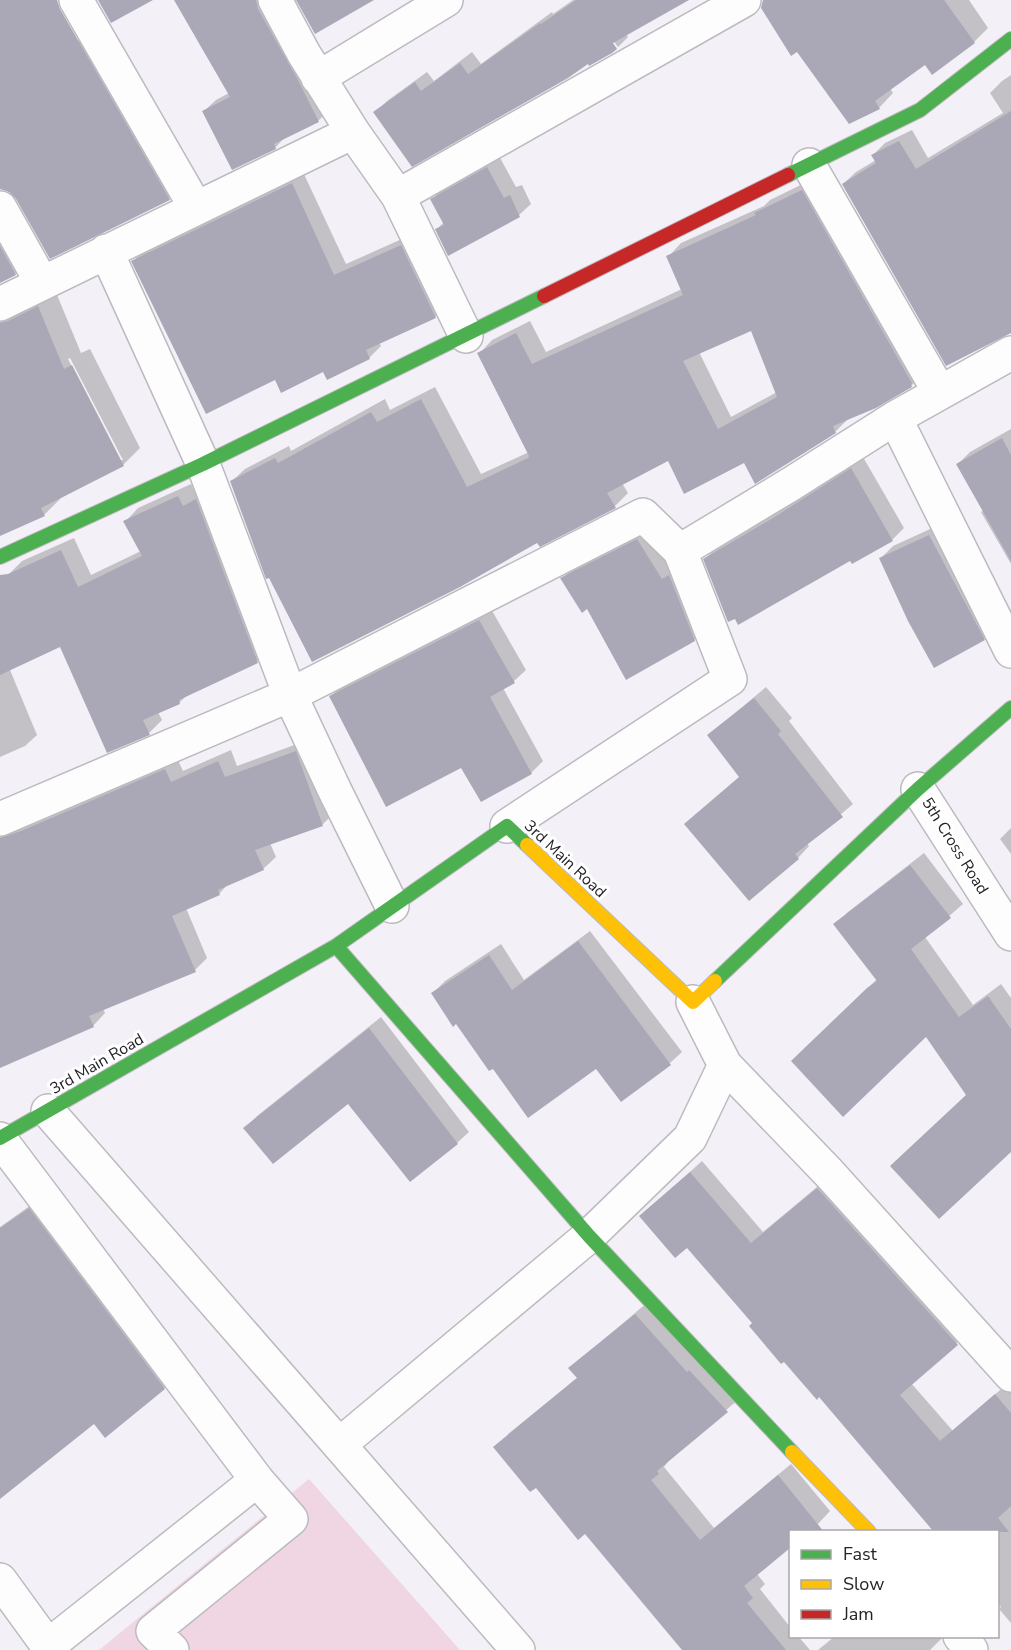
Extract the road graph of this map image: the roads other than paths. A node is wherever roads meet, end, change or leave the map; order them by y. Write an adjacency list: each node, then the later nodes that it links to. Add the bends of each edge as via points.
1 (76, 0): 11 (street)
2 (275, 0): 6 (street)
3 (447, 0): 6 (street)
4 (744, 0): 9 (street)
5 (1011, 39): 8 (street, via 920,110)
6 (318, 78): 7 (street)
7 (353, 132): 9 (street); 11 (street)
8 (809, 165): 15 (street); 17 (street)
9 (398, 196): 15 (street)
10 (0, 208): 13 (street)
11 (196, 208): 12 (street)
12 (106, 251): 13 (street); 19 (street)
13 (42, 283): 14 (street)
14 (0, 304)
15 (466, 336): 19 (street)
16 (1011, 353): 17 (street)
17 (940, 393): 18 (street)
18 (895, 418): 20 (street); 22 (street)
19 (203, 465): 21 (street); 23 (street)
20 (680, 551): 23 (street, via 643,515); 27 (street, via 730,679)
21 (0, 557)
22 (1011, 651)
23 (290, 695): 26 (street); 28 (street)
24 (1011, 708): 25 (street)
25 (918, 789): 29 (street, 5th Cross Road); 31 (street)
26 (0, 819)
27 (507, 826): 28 (street, 3rd Main Road); 31 (street, 3rd Main Road)
28 (392, 906): 30 (street, 3rd Main Road)
29 (1011, 934)
30 (336, 946): 33 (street, 3rd Main Road); 35 (street)
31 (693, 1002): 32 (street)
32 (725, 1065): 35 (street, via 690,1138); 36 (street, via 829,1173)
33 (48, 1111): 34 (street, 3rd Main Road); 37 (street)
34 (0, 1139): 38 (street)
35 (589, 1236): 37 (street); 39 (street)
36 (1011, 1376)
37 (339, 1444): 43 (street)
38 (257, 1480): 40 (street, via 48,1646); 42 (street, via 291,1519 153,1631)
39 (867, 1530)
40 (0, 1580)
41 (962, 1638): 44 (street)
42 (172, 1650)
43 (518, 1650)
44 (971, 1650)

